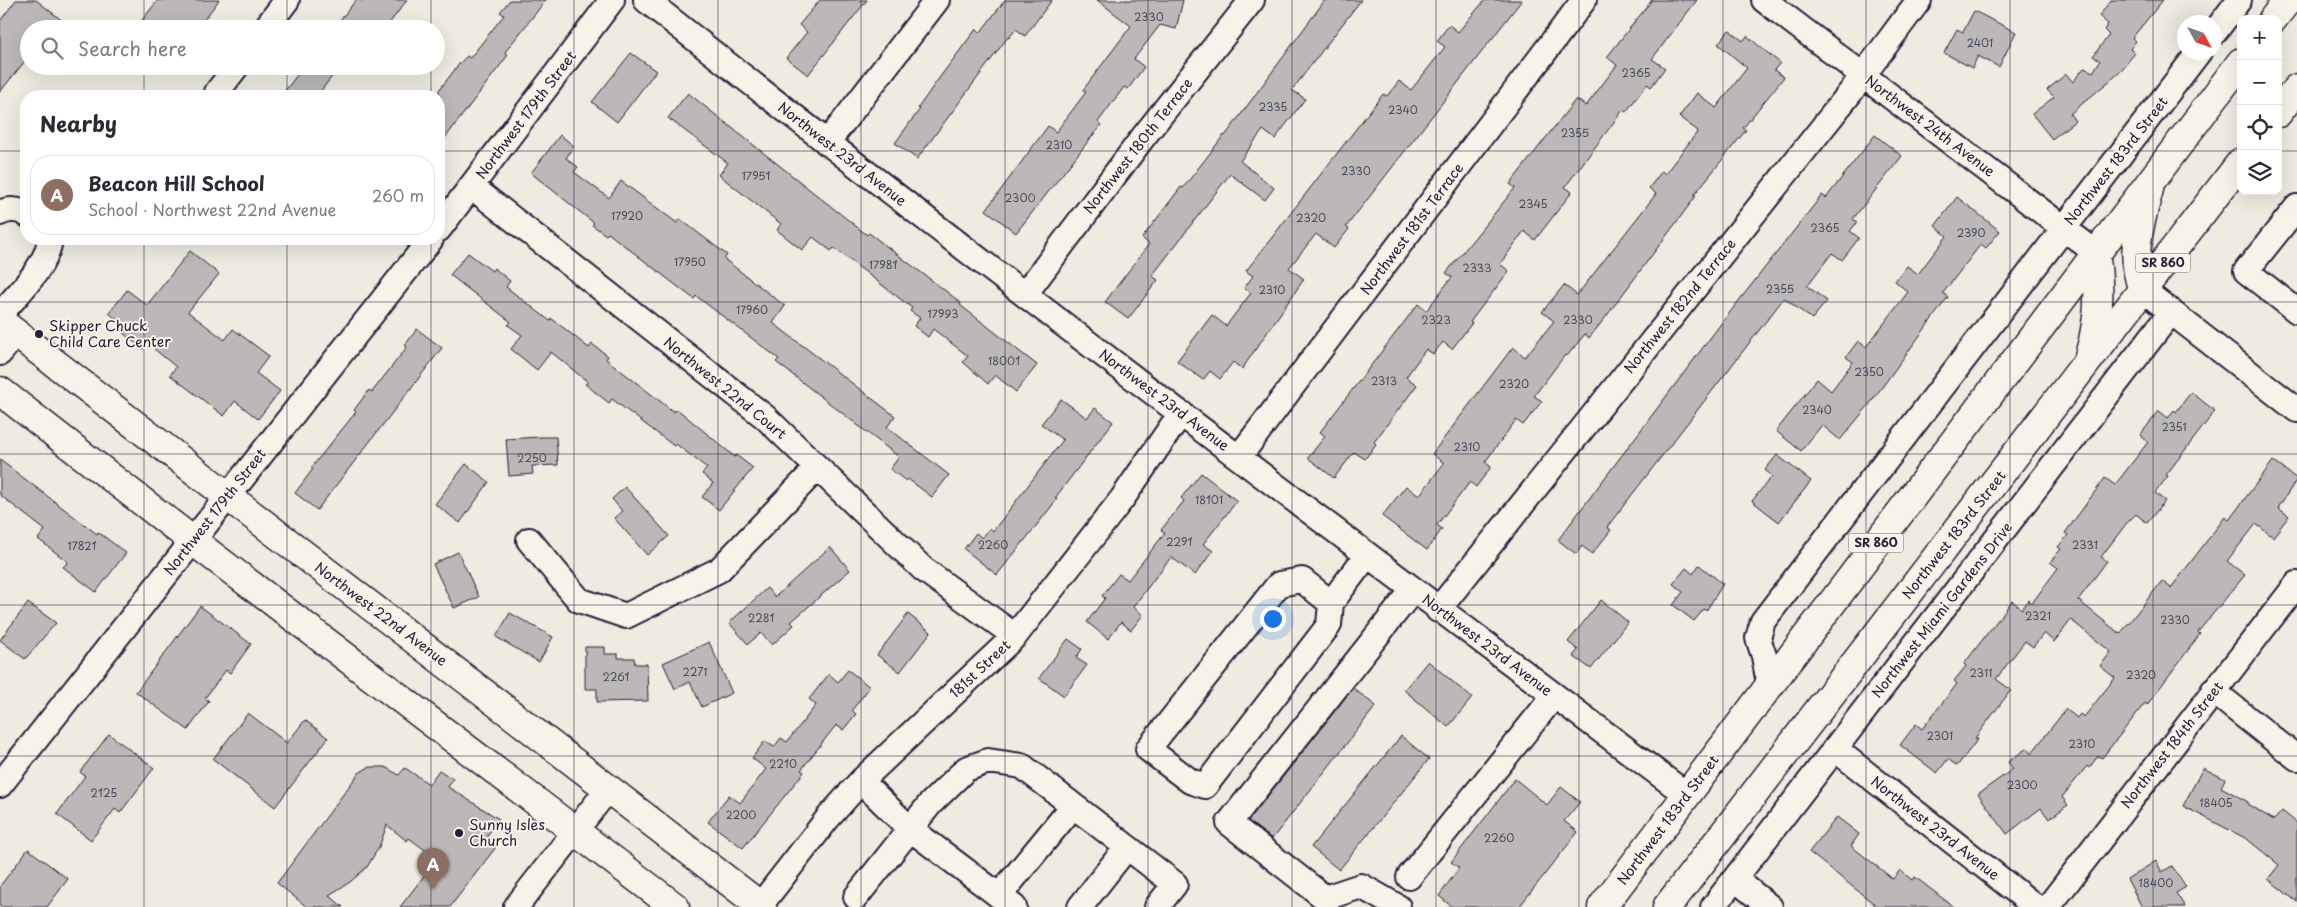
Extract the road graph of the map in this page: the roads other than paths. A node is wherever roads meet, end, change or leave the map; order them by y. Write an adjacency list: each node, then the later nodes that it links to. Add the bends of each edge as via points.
1 (287, 0): 12 (street)
2 (612, 0): 24 (street, Northwest 179th Street)
3 (646, 0): 21 (street, Northwest 23rd Avenue)
4 (938, 0): 21 (street)
5 (1252, 0): 34 (street, Northwest 180th Terrace)
6 (1584, 0): 42 (street, Northwest 181st Terrace)
7 (1764, 0): 17 (street, Northwest 24th Avenue)
8 (1919, 0): 17 (street, Northwest 182nd Terrace)
9 (2240, 0): 13 (street)
10 (2288, 0): 11 (main road)
11 (2276, 15)
12 (272, 20)
13 (2222, 22)
14 (2193, 60): 29 (street, Northwest 183rd Street)
15 (2237, 67): 23 (main road, Northwest 183rd Street / SR 860)
16 (230, 75): 19 (street)
17 (1863, 75): 29 (street, Northwest 24th Avenue); 51 (street, Northwest 182nd Terrace)
18 (2297, 88): 20 (main road)
19 (219, 90)
20 (2282, 108)
21 (827, 143): 34 (street, Northwest 23rd Avenue)
22 (2237, 167): 33 (main road, Northwest 183rd Street / SR 860)
23 (2151, 180): 32 (main road, Northwest 183rd Street / SR 860); 33 (main road, via 2136,245 2136,272)
24 (472, 187): 28 (street, Northwest 179th Street); 43 (street, Northwest 22nd Court, via 765,417)
25 (2297, 207): 35 (street, via 2246,271)
26 (20, 211): 27 (street)
27 (0, 213)
28 (445, 221)
29 (2064, 228): 32 (street, Northwest 24th Avenue); 53 (street, Northwest 183rd Street, via 1763,621 1758,638)
30 (49, 245): 37 (street)
31 (426, 245): 44 (street, Northwest 179th Street)
32 (2096, 252): 38 (main road, via 2100,276 2098,306); 53 (main road, Northwest 183rd Street / SR 860)
33 (2143, 290): 36 (street); 38 (main road, Northwest 183rd Street / SR 860)
34 (1025, 294): 41 (street, Northwest 23rd Avenue)
35 (2296, 309)
36 (2171, 312): 40 (street); 56 (street, Northwest Miami Gardens Drive)
37 (4, 330): 44 (main road, Northwest 22nd Avenue)
38 (2086, 365): 77 (main road, Northwest 183rd Street / SR 860)
39 (0, 391): 46 (main road)
40 (2297, 410)
41 (1181, 413): 42 (street, Northwest 23rd Avenue); 52 (street, 181st Street, via 1122,499)
42 (1239, 457): 47 (street, Northwest 23rd Avenue)
43 (817, 468): 45 (street, via 719,570 626,616 579,600); 52 (street, Northwest 22nd Court, via 923,569)
44 (226, 496): 46 (street, Northwest 179th Street); 60 (main road, Northwest 22nd Avenue)
45 (529, 540)
46 (193, 541): 59 (street, Northwest 179th Street); 64 (main road)
47 (1368, 555): 49 (street, Northwest 23rd Avenue); 50 (street)
48 (2297, 584): 54 (street, Northwest 184th Street)
49 (1413, 590): 51 (street, Northwest 23rd Avenue); 75 (street, via 1229,823 1325,898 1361,886)
50 (1331, 603): 50 (street, via 1329,625 1205,786 1190,781 1148,749 1279,584 1302,580)
51 (1438, 610): 55 (street, Northwest 23rd Avenue)
52 (1016, 636): 58 (street, 181st Street)
53 (1769, 684): 61 (main road, Northwest 183rd Street / SR 860)
54 (2213, 692): 57 (street); 81 (street, Northwest 184th Street)
55 (1554, 696): 61 (street, Northwest 23rd Avenue); 66 (street)
56 (1835, 749): 67 (street, Northwest Miami Gardens Drive); 80 (street, Northwest 23rd Avenue)
57 (2297, 758)
58 (861, 781): 63 (street); 70 (street, 181st Street)
59 (0, 785)
60 (608, 788): 64 (street); 70 (main road, Northwest 22nd Avenue)
61 (1687, 795): 76 (main road, Northwest 183rd Street / SR 860)
62 (1073, 806): 63 (street, via 1022,766 988,761 966,769); 65 (street); 69 (street)
63 (910, 828): 68 (street); 69 (street)
64 (576, 830): 71 (street); 72 (main road)
65 (1127, 847): 73 (street); 74 (street, via 1175,884)
66 (1409, 876)
67 (1734, 879): 78 (street, Northwest Miami Gardens Drive); 79 (street)
68 (856, 897)
69 (1009, 904)
70 (760, 906)
71 (516, 907)
72 (675, 907)
73 (1080, 907)
74 (1157, 907)
75 (1398, 907)
76 (1602, 907)
77 (1667, 907)
78 (1713, 907)
79 (1770, 907)
80 (2036, 907)
81 (2048, 907)

